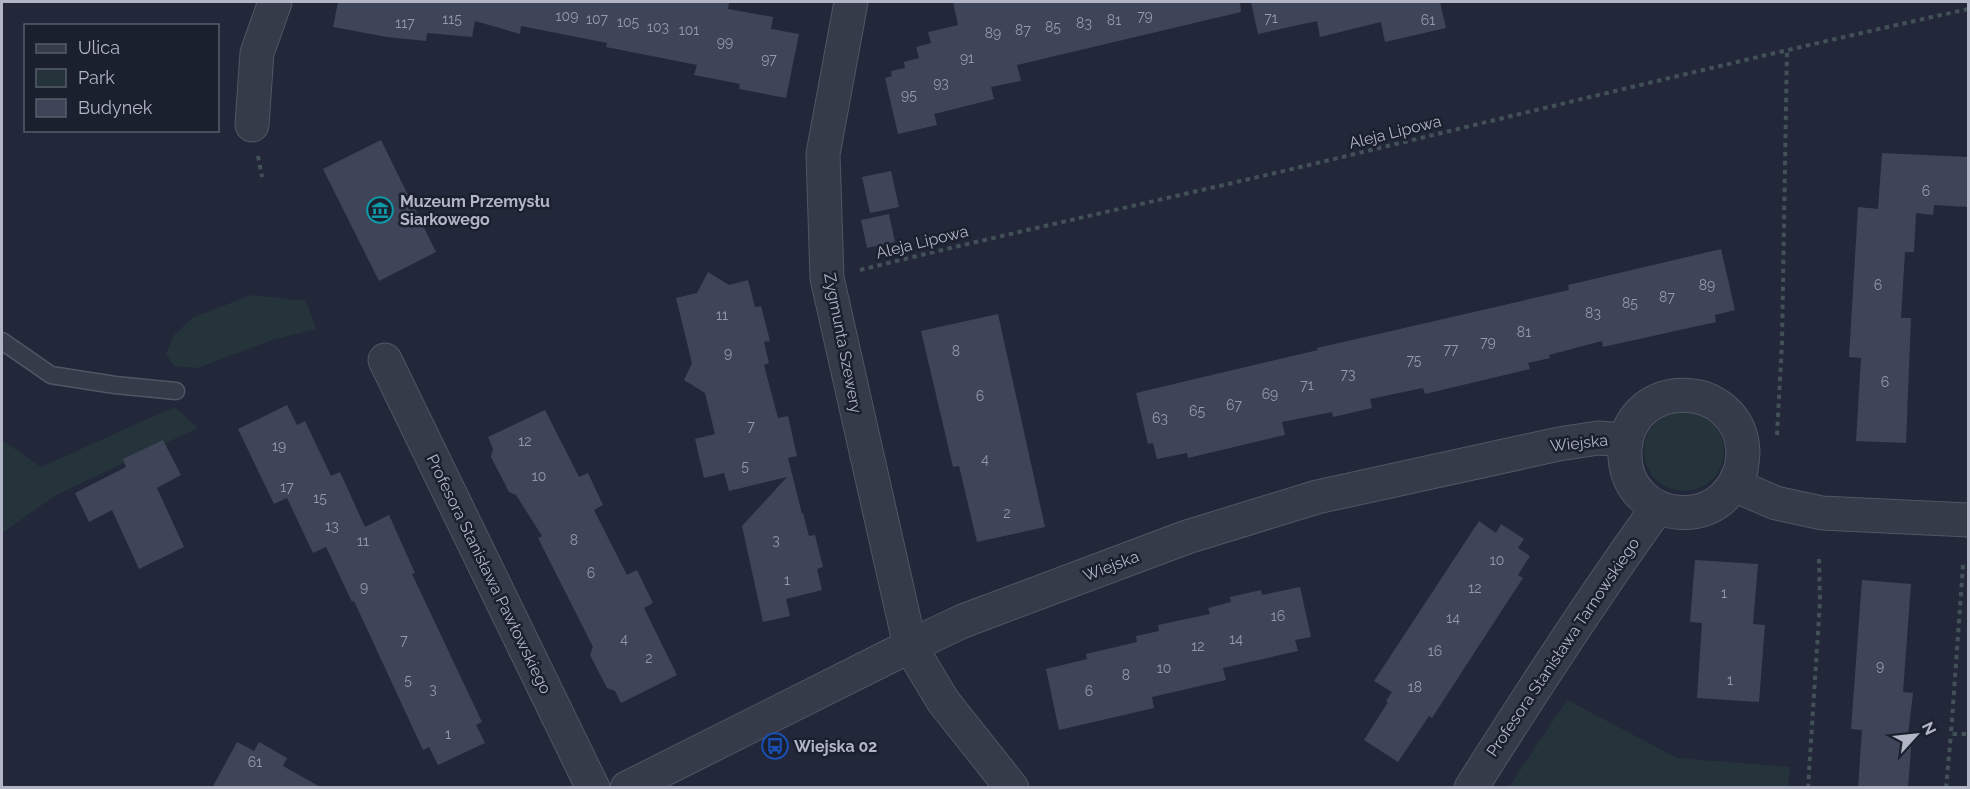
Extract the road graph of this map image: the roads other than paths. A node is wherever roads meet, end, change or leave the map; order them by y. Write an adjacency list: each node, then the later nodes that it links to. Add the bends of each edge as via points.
1 (275, 2): 3 (street, via 257,53)
2 (851, 2): 11 (street, Zygmunta Szewery, via 823,154 827,278)
3 (252, 125)
4 (2, 341): 6 (lane, via 51,375)
5 (385, 360): 12 (street, Profesora Stanisława Pawłowskiego)
6 (176, 391)
7 (1626, 440): 8 (street, via 1633,422 1646,407 1664,397 1703,397 1721,407 1740,435 1743,452); 9 (street, via 1624,460 1630,479 1641,495); 11 (street, Wiejska, via 1598,438 1559,444 1317,497 1187,537 963,621)
8 (1737, 477): 9 (street, via 1722,498 1708,508 1691,513); 10 (street, via 1776,503 1822,513)
9 (1658, 507): 15 (street, Profesora Stanisława Tarnowskiego, via 1551,662)
10 (1968, 520)
11 (910, 646): 13 (street, Wiejska); 14 (street, Zygmunta Szewery, via 943,700)
12 (593, 788)
13 (627, 788)
14 (1012, 788)
15 (1471, 788)

